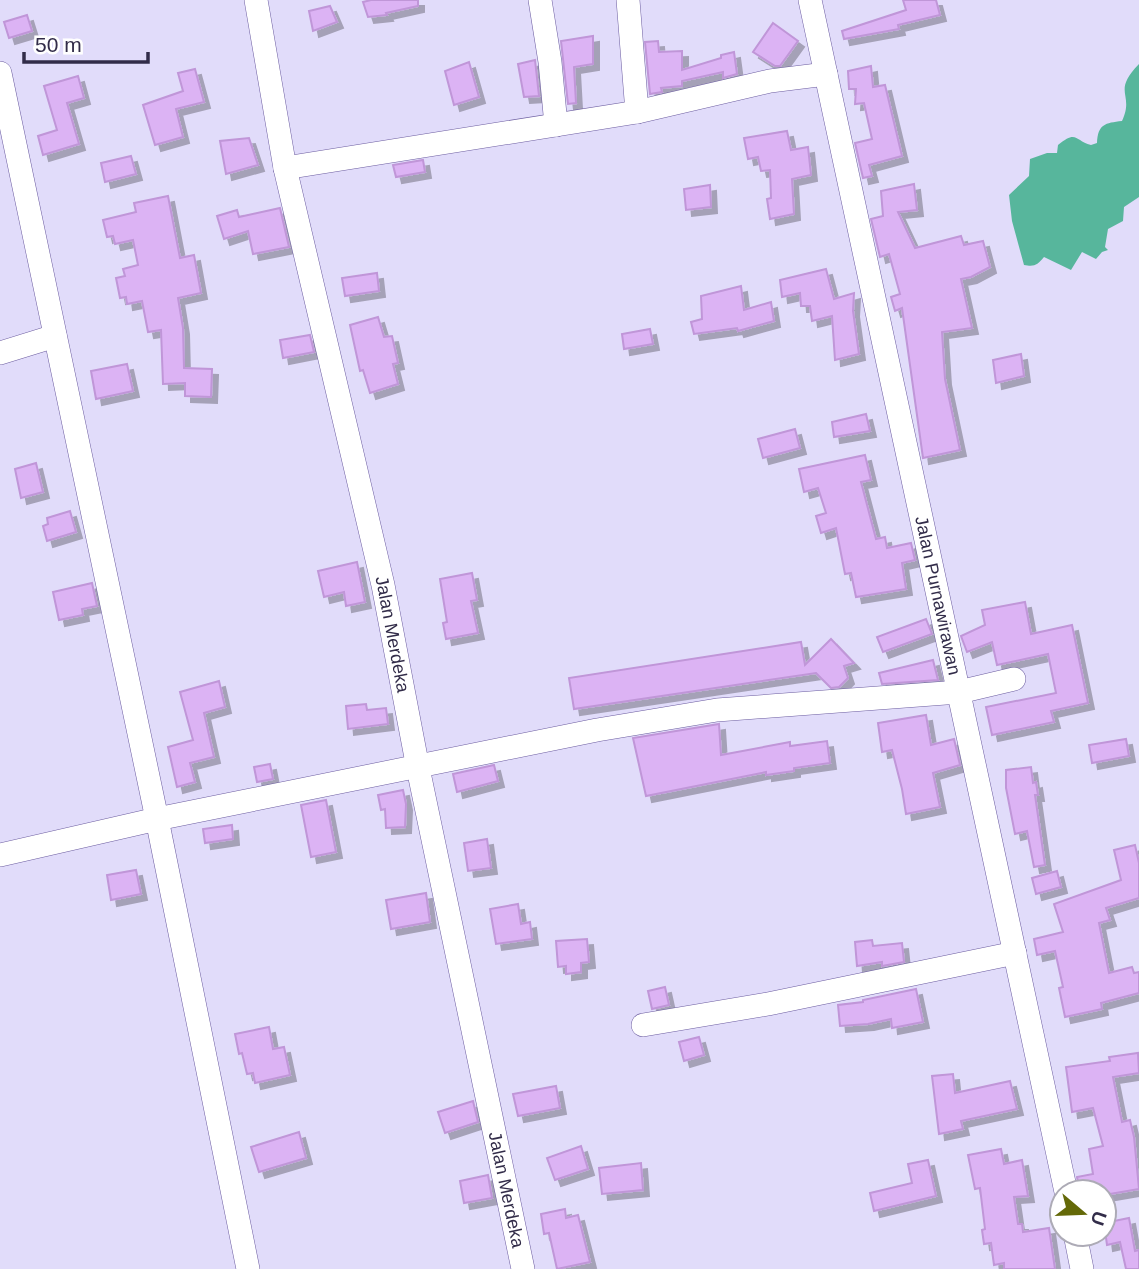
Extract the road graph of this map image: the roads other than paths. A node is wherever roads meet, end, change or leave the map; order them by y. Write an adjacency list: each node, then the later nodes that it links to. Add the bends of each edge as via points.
1 (256, 0): 9 (street, Jalan Merdeka)
2 (540, 0): 8 (street)
3 (628, 0): 7 (street)
4 (810, 0): 6 (street, Jalan Purnawirawan)
5 (0, 73): 10 (street)
6 (826, 74): 7 (street, via 770,81); 13 (street, Jalan Purnawirawan)
7 (637, 112): 8 (street)
8 (556, 125): 9 (street)
9 (285, 168): 14 (street, Jalan Merdeka, via 383,585)
10 (55, 336): 11 (street); 15 (street)
11 (0, 353)
12 (1014, 679): 13 (street)
13 (959, 692): 14 (street, via 717,710); 17 (street, Jalan Purnawirawan)
14 (418, 768): 15 (street); 22 (street, Jalan Merdeka)
15 (157, 820): 16 (street); 21 (street)
16 (0, 855)
17 (1015, 953): 18 (street); 19 (street, Jalan Purnawirawan)
18 (643, 1025)
19 (1063, 1178)
20 (1078, 1248): 23 (street)
21 (248, 1269)
22 (523, 1269)
23 (1082, 1269)

